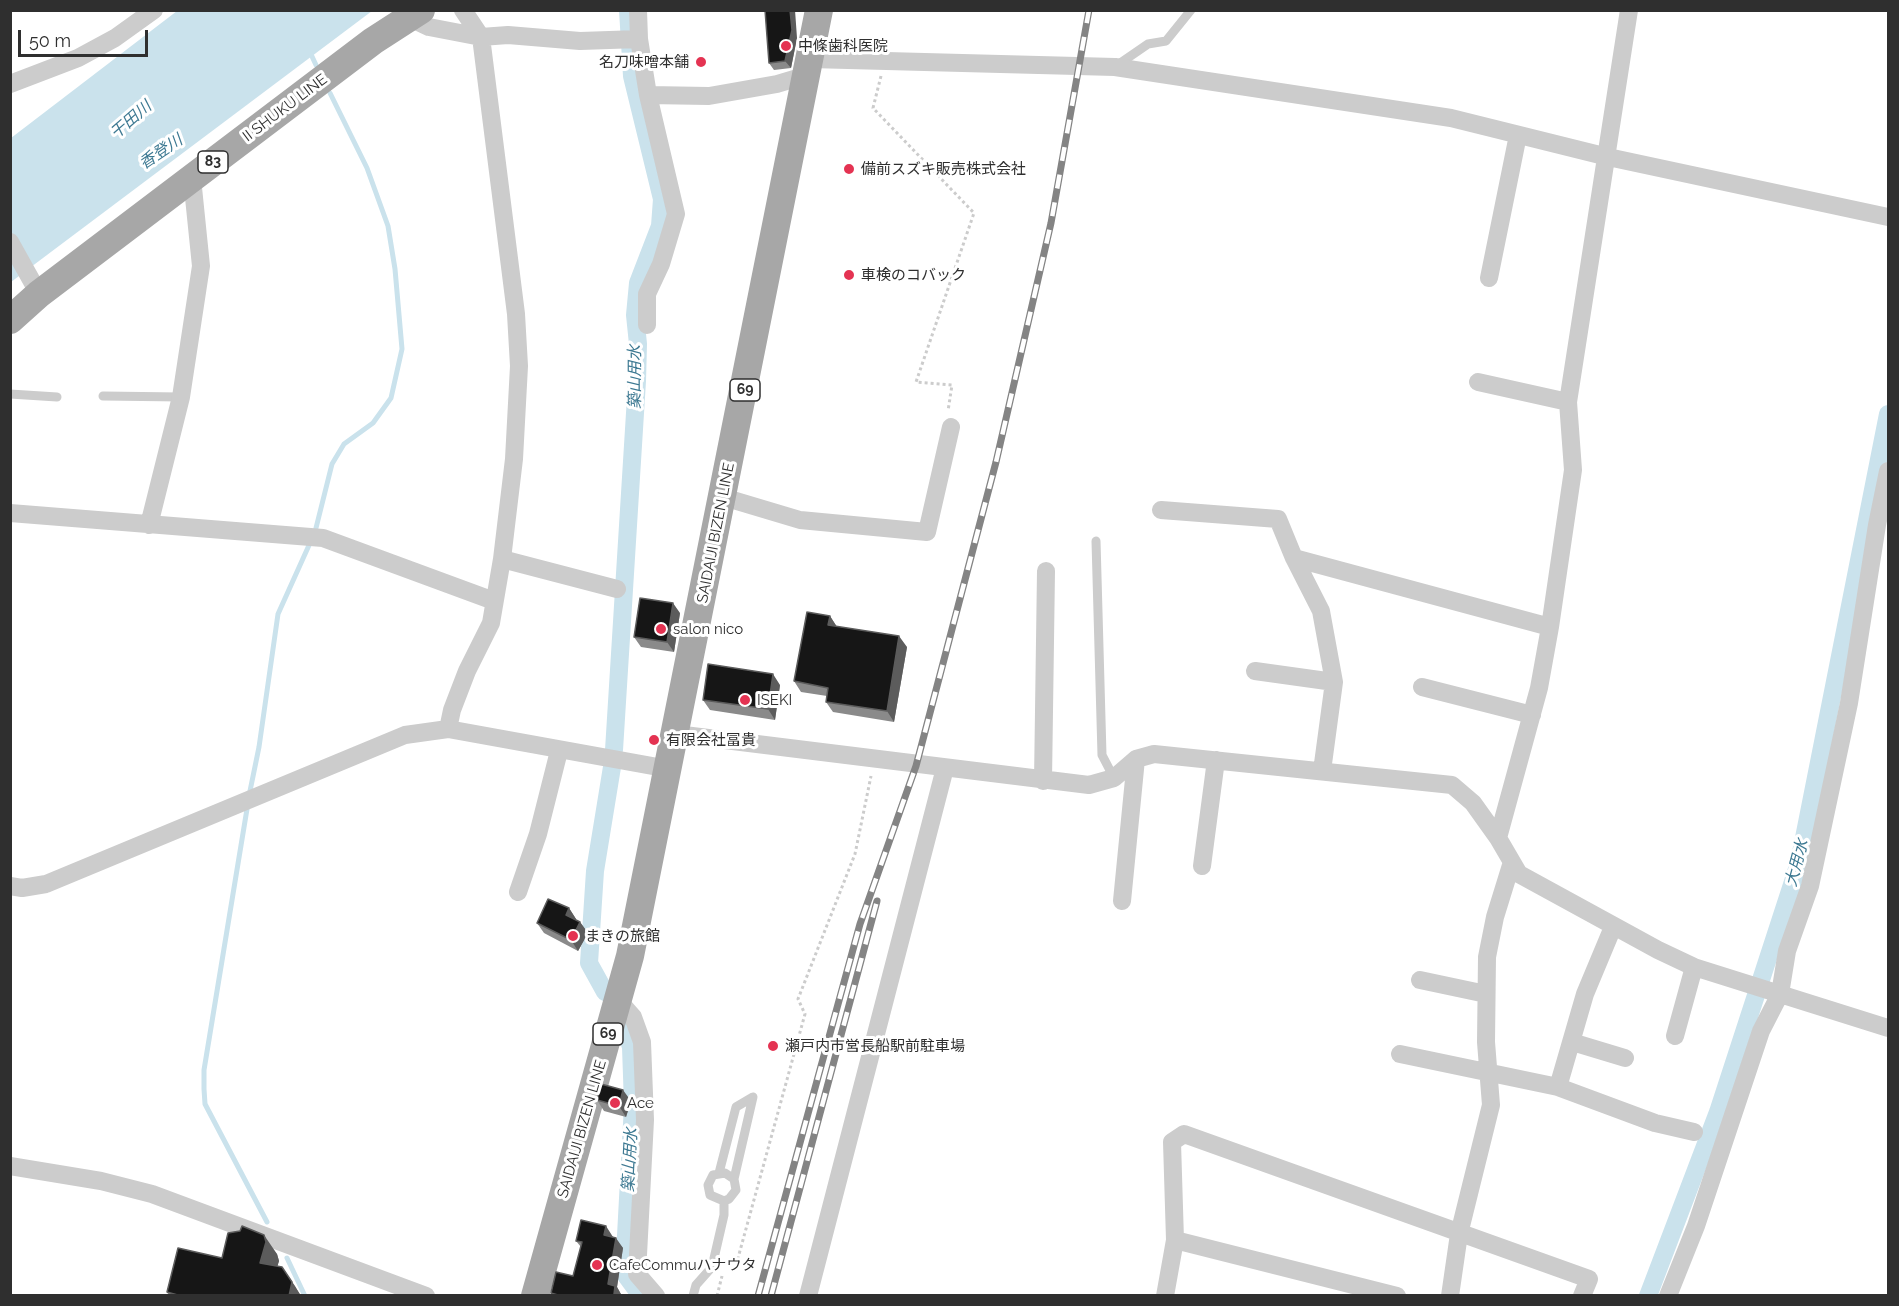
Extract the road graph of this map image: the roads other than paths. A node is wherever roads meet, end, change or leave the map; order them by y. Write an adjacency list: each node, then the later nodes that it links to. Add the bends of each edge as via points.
1 (154, 10): 12 (street, via 115,38)
2 (463, 10): 8 (street)
3 (638, 10): 9 (street)
4 (819, 10): 10 (main road, SAIDAIJI BIZEN LINE / 69)
5 (1191, 10): 11 (lane, via 1166,41 1148,44)
6 (1629, 10): 15 (street)
7 (416, 14): 8 (street, via 429,27); 16 (main road, II SHUKU LINE / 83, via 373,41)
8 (482, 37): 9 (street); 37 (street, via 519,366 514,459)
9 (632, 39): 13 (street)
10 (809, 67): 11 (street, via 885,60); 13 (street, via 777,84 709,96); 31 (main road, SAIDAIJI BIZEN LINE / 69)
11 (1115, 67): 14 (street, via 1451,118)
12 (10, 84)
13 (648, 95): 22 (street, via 676,214 647,294)
14 (1518, 135): 15 (street); 19 (street)
15 (1608, 158): 17 (street); 28 (street)
16 (192, 178): 20 (main road, II SHUKU LINE / 83); 27 (street, via 201,266)
17 (1888, 217)
18 (10, 242): 20 (street)
19 (1489, 278)
20 (34, 286): 21 (main road, II SHUKU LINE / 83)
21 (10, 320)
22 (647, 325)
23 (1478, 382): 28 (street)
24 (10, 394): 26 (lane)
25 (103, 396): 27 (lane)
26 (57, 397)
27 (181, 397): 34 (street)
28 (1568, 402): 41 (street, via 1573,470)
29 (951, 427): 31 (street, via 927,532 801,520)
30 (1888, 471): 65 (street, via 1849,703 1810,886)
31 (723, 497): 47 (main road, SAIDAIJI BIZEN LINE / 69)
32 (1161, 510): 36 (street, via 1278,519)
33 (10, 513): 34 (street)
34 (149, 525): 40 (street, via 323,538)
35 (1096, 541): 54 (lane, via 1102,755)
36 (1294, 558): 41 (street); 43 (street, via 1321,611)
37 (502, 559): 39 (street); 40 (street)
38 (1046, 572): 55 (street)
39 (617, 589)
40 (494, 601): 46 (street, via 491,623 467,671)
41 (1550, 627): 45 (street)
42 (1255, 671): 43 (street)
43 (1334, 682): 53 (street)
44 (1422, 687): 45 (street)
45 (1532, 715): 56 (street)
46 (448, 729): 48 (street); 59 (street, via 405,735 46,884)
47 (676, 734): 51 (street); 52 (main road, SAIDAIJI BIZEN LINE / 69)
48 (559, 751): 52 (street); 60 (street, via 538,834)
49 (1136, 759): 50 (street, via 1154,754); 54 (street); 61 (street)
50 (1216, 760): 53 (street); 58 (street)
51 (945, 768): 55 (street); 86 (street)
52 (669, 769): 67 (main road, SAIDAIJI BIZEN LINE / 69)
53 (1322, 771): 56 (street, via 1452,785 1473,803)
54 (1114, 778): 55 (street, via 1089,785)
55 (1043, 781)
56 (1498, 838): 57 (street)
57 (1512, 862): 62 (street, via 1519,874); 66 (street, via 1487,957)
58 (1202, 866)
59 (14, 890)
60 (518, 892)
61 (1122, 901)
62 (1613, 927): 63 (street); 70 (street, via 1585,994)
63 (1694, 967): 65 (street); 69 (street)
64 (1420, 980): 66 (street)
65 (1776, 992): 68 (street); 91 (street)
66 (1486, 994): 73 (street)
67 (618, 1000): 83 (main road, SAIDAIJI BIZEN LINE / 69); 84 (street, via 633,1017 642,1042 645,1120 637,1274)
68 (1888, 1028)
69 (1675, 1036)
70 (1572, 1042): 72 (street); 74 (street)
71 (1400, 1054): 73 (street, via 1479,1072)
72 (1625, 1058)
73 (1490, 1071): 74 (street); 80 (street, via 1491,1105)
74 (1558, 1087): 75 (street, via 1655,1123)
75 (1694, 1132)
76 (10, 1166): 82 (street, via 152,1194)
77 (719, 1173): 78 (lane); 78 (lane, via 736,1107 753,1097); 79 (lane, via 709,1180 708,1190 714,1199)
78 (734, 1179): 79 (lane, via 733,1196)
79 (724, 1201): 85 (lane, via 712,1267)
80 (1459, 1234): 81 (street, via 1184,1134 1172,1142); 89 (street); 90 (street, via 1589,1279)
81 (1174, 1240): 87 (street); 88 (street)
82 (426, 1296)
83 (535, 1296)
84 (656, 1296)
85 (693, 1296)
86 (808, 1296)
87 (1165, 1296)
88 (1397, 1296)
89 (1450, 1296)
90 (1582, 1296)
91 (1668, 1296)

